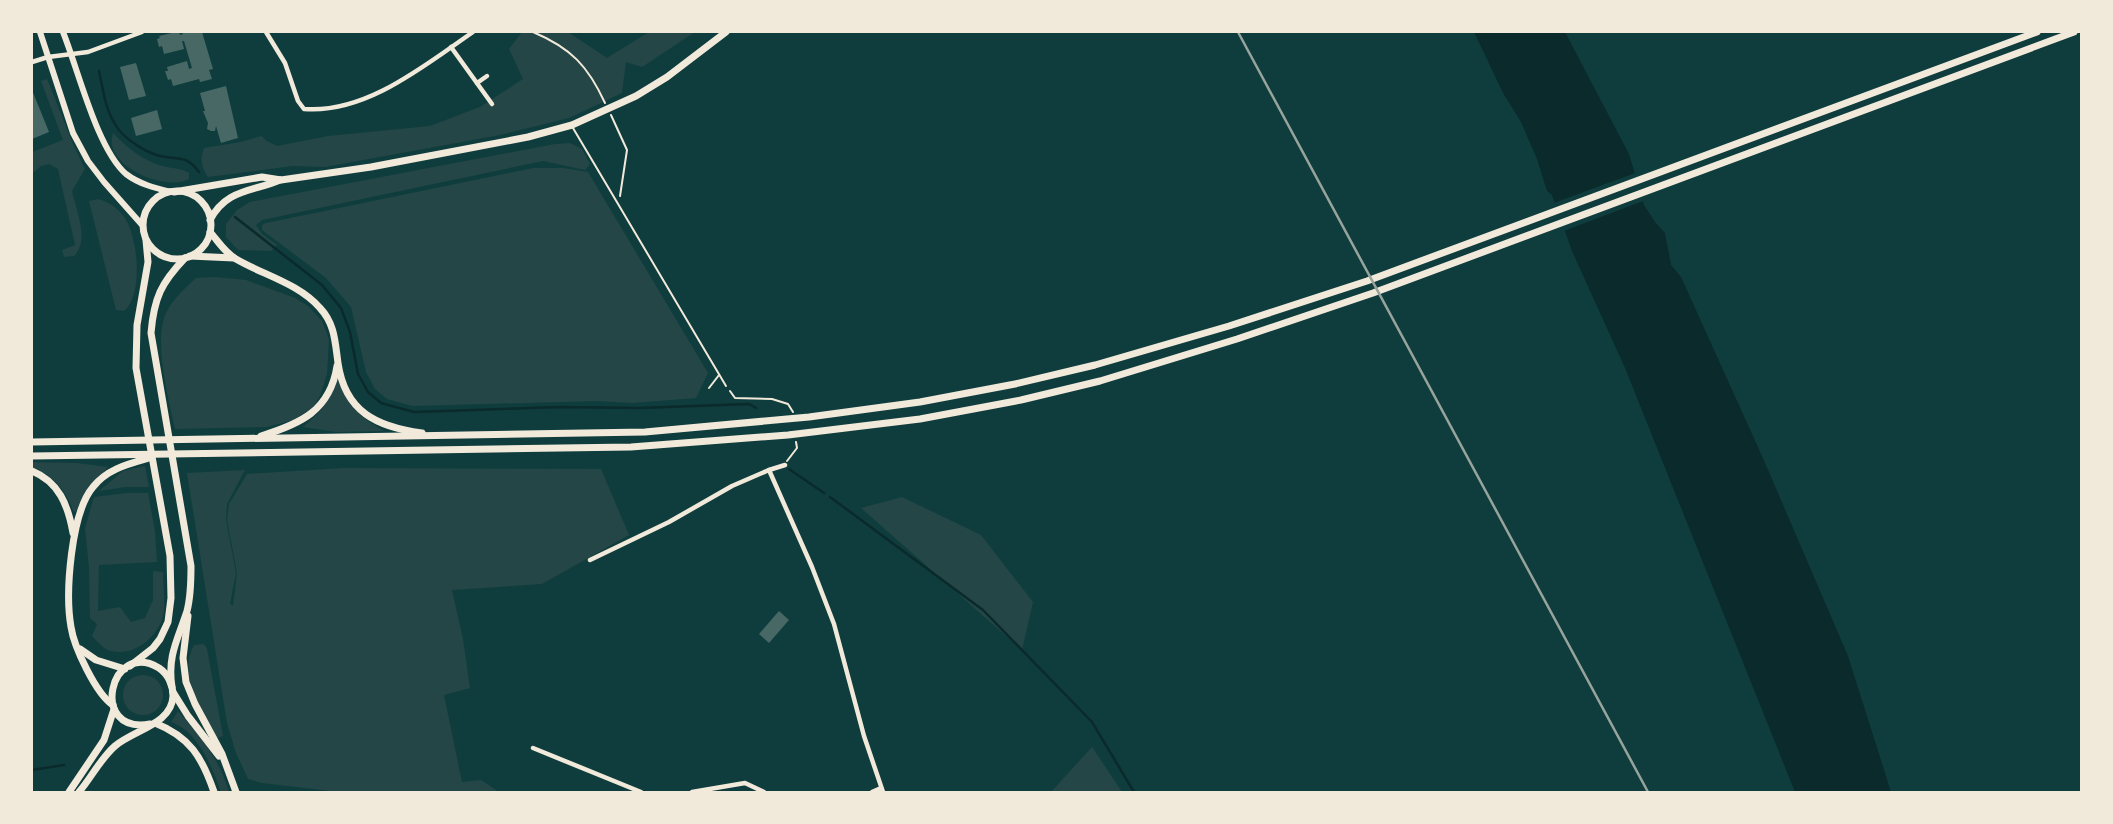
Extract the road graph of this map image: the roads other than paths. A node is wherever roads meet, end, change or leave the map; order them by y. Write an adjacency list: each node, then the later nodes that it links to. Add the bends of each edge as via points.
1 (40, 32): 11 (main road)
2 (63, 32): 10 (main road)
3 (142, 32): 10 (street)
4 (266, 32): 9 (street, via 285,63 298,101 304,109 313,110 377,93)
5 (473, 32): 9 (street)
6 (726, 32): 16 (highway, via 667,77)
7 (2037, 32): 29 (highway, via 1367,281 1095,365 920,402 810,417 645,432)
8 (2074, 32): 32 (highway, via 1373,293 1100,381 1021,400 920,419 788,435 631,447)
9 (452, 47): 14 (street)
10 (72, 55): 11 (street); 18 (main road, via 113,160 135,180)
11 (48, 57): 12 (street); 20 (main road, via 80,148)
12 (32, 62)
13 (487, 76): 14 (street)
14 (477, 83): 15 (street)
15 (492, 104)
16 (572, 125): 17 (highway, via 468,149); 26 (lane)
17 (281, 180): 18 (highway, via 262,177); 19 (highway, via 233,195)
18 (173, 192): 19 (highway, via 196,198); 20 (highway, via 149,206)
19 (210, 220): 21 (highway)
20 (143, 226): 22 (highway)
21 (210, 232): 23 (highway, via 202,247); 24 (highway)
22 (146, 240): 23 (highway, via 163,256); 41 (highway, via 148,262 135,355 172,585 168,622 160,639)
23 (187, 257): 24 (highway); 39 (highway, via 162,286 153,312 152,348 191,566)
24 (234, 258): 25 (highway, via 294,288 320,308 334,331)
25 (338, 361): 29 (highway, via 348,392 372,418 389,427); 30 (highway, via 330,389 312,414)
26 (719, 375): 27 (lane); 28 (lane)
27 (726, 386)
28 (709, 388)
29 (446, 436): 30 (highway)
30 (254, 439): 31 (highway)
31 (32, 442)
32 (159, 454): 33 (highway); 37 (highway, via 123,466 100,480 82,504)
33 (32, 456)
34 (785, 465): 35 (street)
35 (769, 470): 38 (street); 47 (street, via 834,624)
36 (32, 471): 37 (highway, via 51,482 62,496)
37 (74, 537): 40 (highway, via 70,610)
38 (590, 560)
39 (188, 608): 42 (highway, via 172,652); 46 (highway, via 183,658 186,682)
40 (79, 649): 41 (highway, via 96,660); 43 (highway, via 83,665)
41 (128, 667): 42 (highway, via 156,667); 43 (highway, via 113,684)
42 (172, 689): 44 (highway, via 168,711); 46 (highway)
43 (114, 707): 44 (highway, via 128,722); 48 (highway, via 104,740)
44 (152, 724): 49 (highway, via 116,746); 50 (highway, via 173,731 189,744)
45 (533, 748): 52 (street)
46 (229, 771): 51 (highway)
47 (882, 791): 55 (street)
48 (69, 793)
49 (79, 793)
50 (214, 793)
51 (236, 793)
52 (640, 793)
53 (691, 793): 54 (street, via 745,783)
54 (764, 793)
55 (872, 793)

